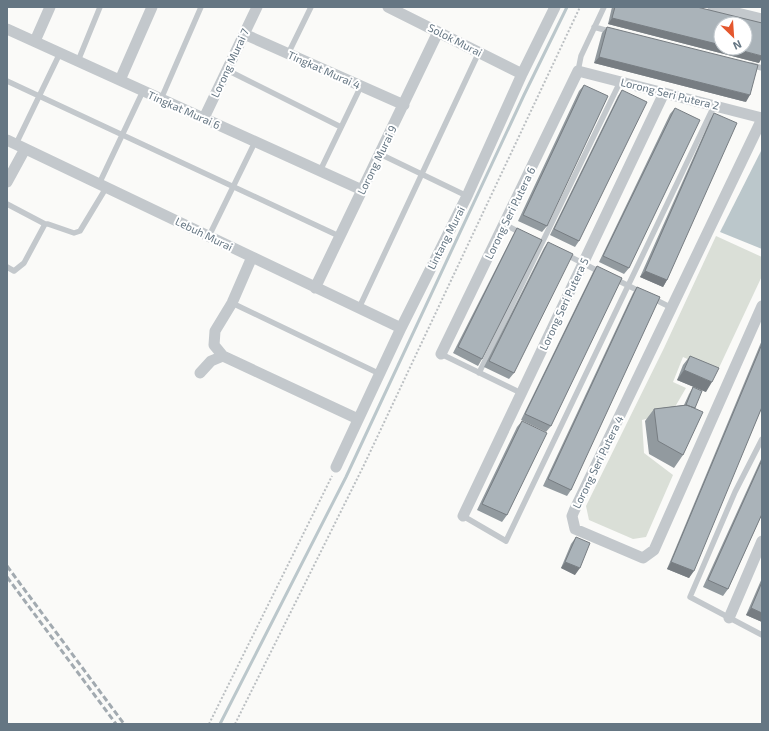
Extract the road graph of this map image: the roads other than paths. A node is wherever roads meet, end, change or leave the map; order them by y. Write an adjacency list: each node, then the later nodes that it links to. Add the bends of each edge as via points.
1 (50, 7): 17 (street)
2 (100, 7): 21 (lane)
3 (152, 7): 27 (street)
4 (201, 7): 34 (lane)
5 (257, 7): 16 (street, Lorong Murai 7)
6 (311, 7): 20 (lane)
7 (388, 7): 14 (street, Solok Murai)
8 (555, 7): 26 (street, Lintang Murai)
9 (604, 7): 12 (lane)
10 (713, 7): 11 (street)
11 (762, 19)
12 (594, 27): 15 (lane); 25 (lane, via 581,56)
13 (7, 29): 17 (street, Tingkat Murai 6)
14 (438, 32): 18 (street, Solok Murai); 35 (street, Lorong Murai 9)
15 (617, 33)
16 (244, 34): 20 (street, Tingkat Murai 4); 24 (street, Lorong Murai 7)
17 (35, 41): 19 (street, Tingkat Murai 6)
18 (479, 52): 26 (street, Solok Murai); 45 (lane)
19 (60, 53): 21 (street, Tingkat Murai 6); 33 (lane)
20 (288, 54): 30 (street, Tingkat Murai 4)
21 (78, 61): 27 (street, Tingkat Murai 6)
22 (747, 64): 23 (lane)
23 (762, 68)
24 (227, 70): 37 (street, Lorong Murai 7); 39 (lane)
25 (578, 71): 29 (street, Lorong Seri Putera 2); 53 (street, Lorong Seri Putera 6)
26 (522, 74): 50 (street, Lintang Murai)
27 (120, 80): 31 (street, Tingkat Murai 6)
28 (7, 81): 33 (lane)
29 (620, 82): 32 (street, Lorong Seri Putera 2); 58 (lane)
30 (361, 86): 35 (street, Tingkat Murai 4); 39 (lane)
31 (143, 91): 34 (street, Tingkat Murai 6); 40 (lane)
32 (664, 93): 36 (street, Lorong Seri Putera 2); 62 (street, Lorong Seri Putera 5)
33 (39, 96): 40 (lane); 42 (lane)
34 (161, 99): 37 (street, Tingkat Murai 6)
35 (404, 105): 43 (street, Lorong Murai 9)
36 (714, 106): 38 (street, Lorong Seri Putera 2); 66 (lane)
37 (204, 118): 41 (street, Tingkat Murai 6)
38 (762, 118): 71 (street, Lorong Seri Putera 4)
39 (341, 127): 44 (lane)
40 (122, 135): 47 (lane); 48 (lane)
41 (255, 142): 44 (street, Tingkat Murai 6); 48 (lane)
42 (16, 144): 46 (street); 47 (street, Lebuh Murai)
43 (380, 154): 45 (lane); 49 (street, Lorong Murai 9)
44 (320, 171): 49 (street, Tingkat Murai 6)
45 (422, 174): 50 (lane); 70 (lane)
46 (7, 182)
47 (103, 186): 52 (lane, via 80,231 74,233); 54 (street, Lebuh Murai)
48 (233, 187): 54 (lane); 55 (lane)
49 (362, 190): 55 (street, Lorong Murai 9)
50 (467, 196): 72 (street, Lintang Murai)
51 (7, 204): 52 (lane)
52 (45, 224): 63 (lane, via 24,263 14,271)
53 (504, 224): 56 (lane); 73 (street, Lorong Seri Putera 6)
54 (209, 236): 61 (street, Lebuh Murai)
55 (340, 236): 67 (street, Lorong Murai 9)
56 (529, 237)
57 (536, 240): 58 (lane)
58 (542, 243): 59 (lane); 76 (lane)
59 (549, 246)
60 (562, 253): 62 (lane)
61 (252, 257): 67 (street, Lebuh Murai); 68 (street)
62 (583, 263): 64 (lane); 78 (street, Lorong Seri Putera 5)
63 (7, 267)
64 (603, 273)
65 (609, 276): 66 (lane)
66 (629, 286): 71 (lane); 82 (lane, via 506,541)
67 (316, 288): 70 (street, Lebuh Murai)
68 (232, 303): 74 (street, via 215,331 214,345); 77 (lane)
69 (762, 306): 71 (street, Lorong Seri Putera 4, via 654,550 642,558 575,529 572,516)
70 (359, 308): 72 (street, Lebuh Murai)
71 (672, 308)
72 (401, 328): 77 (street, Lintang Murai)
73 (441, 354): 76 (lane)
74 (223, 356): 75 (street, via 212,361); 79 (street)
75 (200, 373)
76 (479, 373): 78 (lane)
77 (380, 374): 79 (street, Lintang Murai)
78 (521, 393): 82 (street, Lorong Seri Putera 5)
79 (358, 419): 81 (street, Lintang Murai)
80 (762, 439): 84 (lane, via 735,492 690,597)
81 (336, 467)
82 (463, 516)
83 (762, 540): 84 (street)
84 (728, 618): 85 (lane)
85 (762, 635)

